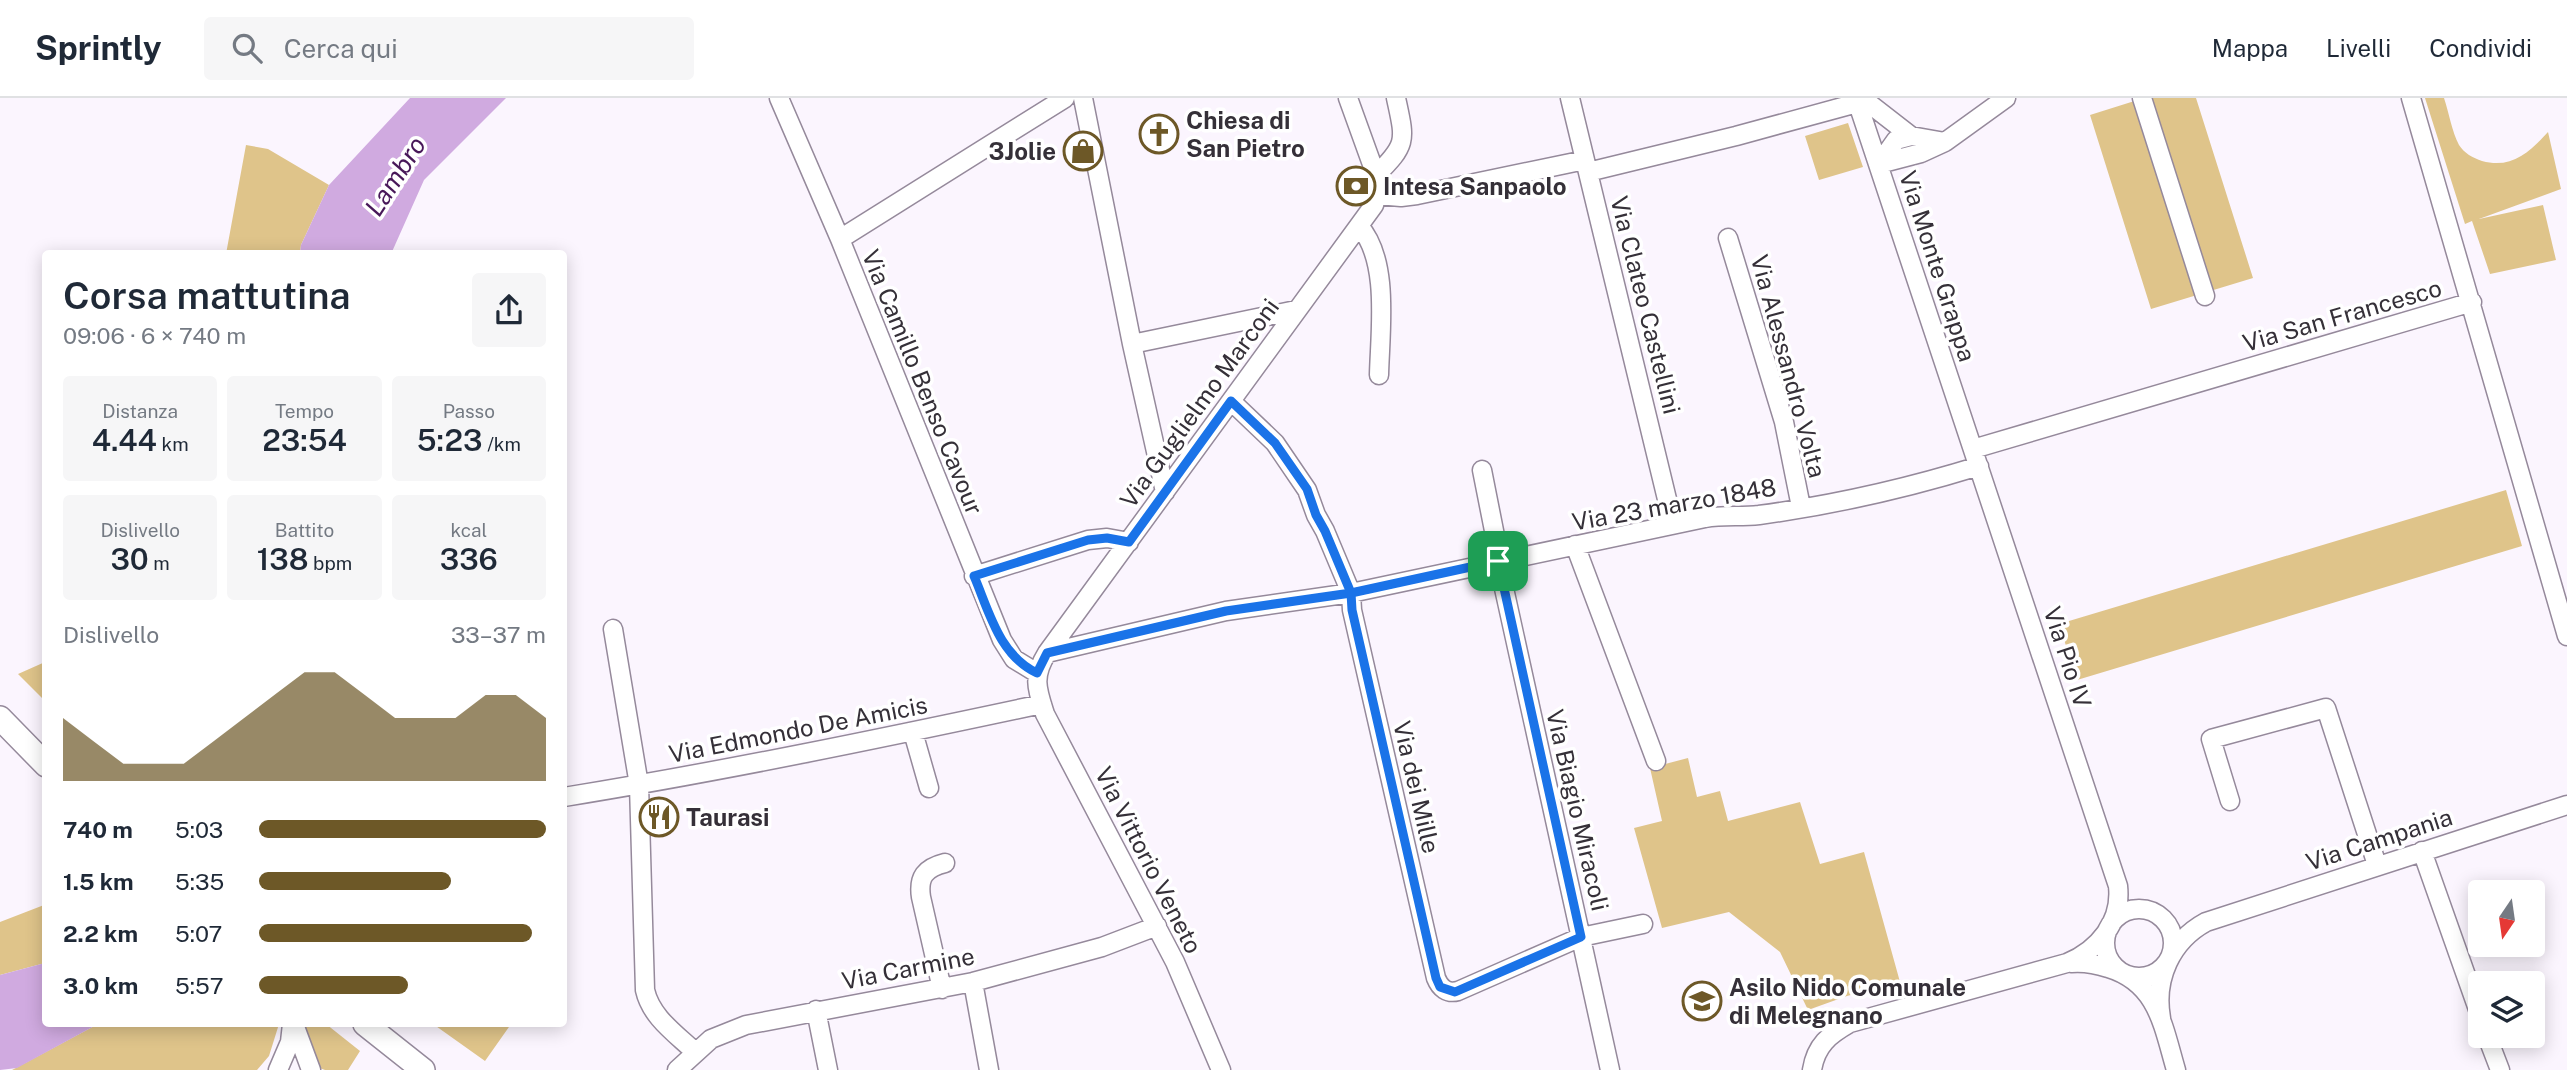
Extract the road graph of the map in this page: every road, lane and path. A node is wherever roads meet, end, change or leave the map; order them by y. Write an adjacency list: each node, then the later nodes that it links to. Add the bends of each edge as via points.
1 (779, 98): 19 (street, Via Camillo Benso Cavour)
2 (1065, 98): 19 (street)
3 (1083, 98): 23 (street)
4 (1348, 98): 15 (street)
5 (1396, 98): 15 (street, via 1401,144)
6 (1570, 98): 14 (street, Via Clateo Castellini)
7 (2006, 98): 12 (street)
8 (2142, 98): 20 (street)
9 (2411, 98): 21 (street)
10 (1856, 101): 11 (street, via 1871,105); 13 (street, Via Monte Grappa); 14 (street, via 1736,136)
11 (1911, 136): 12 (street); 13 (street, via 1896,140)
12 (1945, 142): 13 (street)
13 (1879, 164): 26 (street, Via Monte Grappa)
14 (1587, 166): 16 (street, via 1416,195); 30 (street, Via Clateo Castellini)
15 (1376, 175): 16 (street)
16 (1378, 195): 17 (street, Via Guglielmo Marconi)
17 (1359, 226): 22 (street, Via Guglielmo Marconi); 24 (street, via 1372,245 1378,275)
18 (1728, 238): 29 (street, Via Alessandro Volta, via 1780,405)
19 (840, 239): 34 (street, Via Camillo Benso Cavour)
20 (2205, 296)
21 (2472, 302): 26 (street, Via San Francesco); 37 (street, Via San Francesco)
22 (1296, 310): 23 (street); 25 (street, Via Guglielmo Marconi)
23 (1132, 344): 28 (street)
24 (1379, 375)
25 (1231, 401): 28 (street, Via Guglielmo Marconi); 35 (street, Via dei Mille, via 1275,443 1307,489)
26 (1976, 458): 29 (street, Via 23 marzo 1848, via 1893,489); 53 (street, Via Pio IV)
27 (1482, 470): 33 (street, Via Biagio Miracoli)
28 (1165, 492): 31 (street, Via Guglielmo Marconi)
29 (1801, 507): 30 (street, Via 23 marzo 1848)
30 (1673, 524): 32 (street, Via 23 marzo 1848)
31 (1129, 542): 34 (street, via 1088,540); 38 (street, Via Guglielmo Marconi)
32 (1575, 545): 33 (street, Via 23 marzo 1848); 44 (street)
33 (1499, 561): 35 (street, Via 23 marzo 1848); 59 (street, Via Biagio Miracoli)
34 (974, 576): 39 (street, Via Camillo Benso Cavour, via 1010,654)
35 (1351, 593): 38 (street, Via 23 marzo 1848, via 1233,609); 59 (street, Via dei Mille, via 1436,978 1444,990 1458,991)
36 (613, 629): 45 (street)
37 (2567, 636)
38 (1047, 653): 39 (street, Via Guglielmo Marconi)
39 (1037, 673): 40 (street, Via Vittorio Veneto)
40 (1042, 704): 42 (street, Via Edmondo De Amicis); 57 (street, Via Vittorio Veneto)
41 (0, 718): 43 (street)
42 (913, 732): 45 (street, Via Edmondo De Amicis); 46 (street)
43 (42, 761)
44 (1656, 761)
45 (639, 785): 47 (street, Via Edmondo De Amicis); 72 (street, via 645,990 649,1006)
46 (929, 788)
47 (567, 797)
48 (2230, 801): 52 (street, via 2211,739 2326,708)
49 (2567, 805): 50 (street, Via Campania)
50 (2422, 851): 52 (street, Via Campania); 63 (street)
51 (945, 863): 65 (street, via 929,869 920,884)
52 (2377, 865): 55 (street, Via Campania)
53 (2116, 881): 54 (street, Via Pio IV, via 2134,901); 58 (street, Via Pio IV, via 2117,908)
54 (2154, 913): 55 (street, Via Campania); 58 (street, via 2125,912); 60 (street, via 2170,930)
55 (2206, 922): 60 (street, Via Campania)
56 (1643, 923): 59 (street)
57 (1157, 926): 64 (street, Via Carmine, via 1102,947); 79 (street, Via Vittorio Veneto)
58 (2108, 929): 61 (street, via 2093,948); 62 (street, via 2107,955)
59 (1581, 937): 80 (street, Via Biagio Miracoli)
60 (2170, 957): 62 (street, via 2150,975); 67 (street, via 2161,989)
61 (2067, 963): 62 (street, via 2098,964); 81 (street, via 1850,1023 1825,1039)
62 (2125, 974): 67 (street, via 2147,993)
63 (2468, 981)
64 (973, 982): 65 (street, Via Carmine); 78 (street)
65 (942, 989): 66 (street, Via Carmine)
66 (816, 1010): 72 (street, Via Carmine, via 733,1029); 77 (street)
67 (2161, 1018): 82 (street)
68 (292, 1027): 73 (street)
69 (294, 1027): 74 (street)
70 (369, 1027): 75 (street)
71 (2492, 1048): 83 (street)
72 (695, 1052): 76 (street, Via Carmine)
73 (278, 1070)
74 (310, 1070)
75 (423, 1070)
76 (677, 1070)
77 (828, 1070)
78 (989, 1070)
79 (1221, 1070)
80 (1610, 1070)
81 (1812, 1070)
82 (2176, 1070)
83 (2500, 1070)

